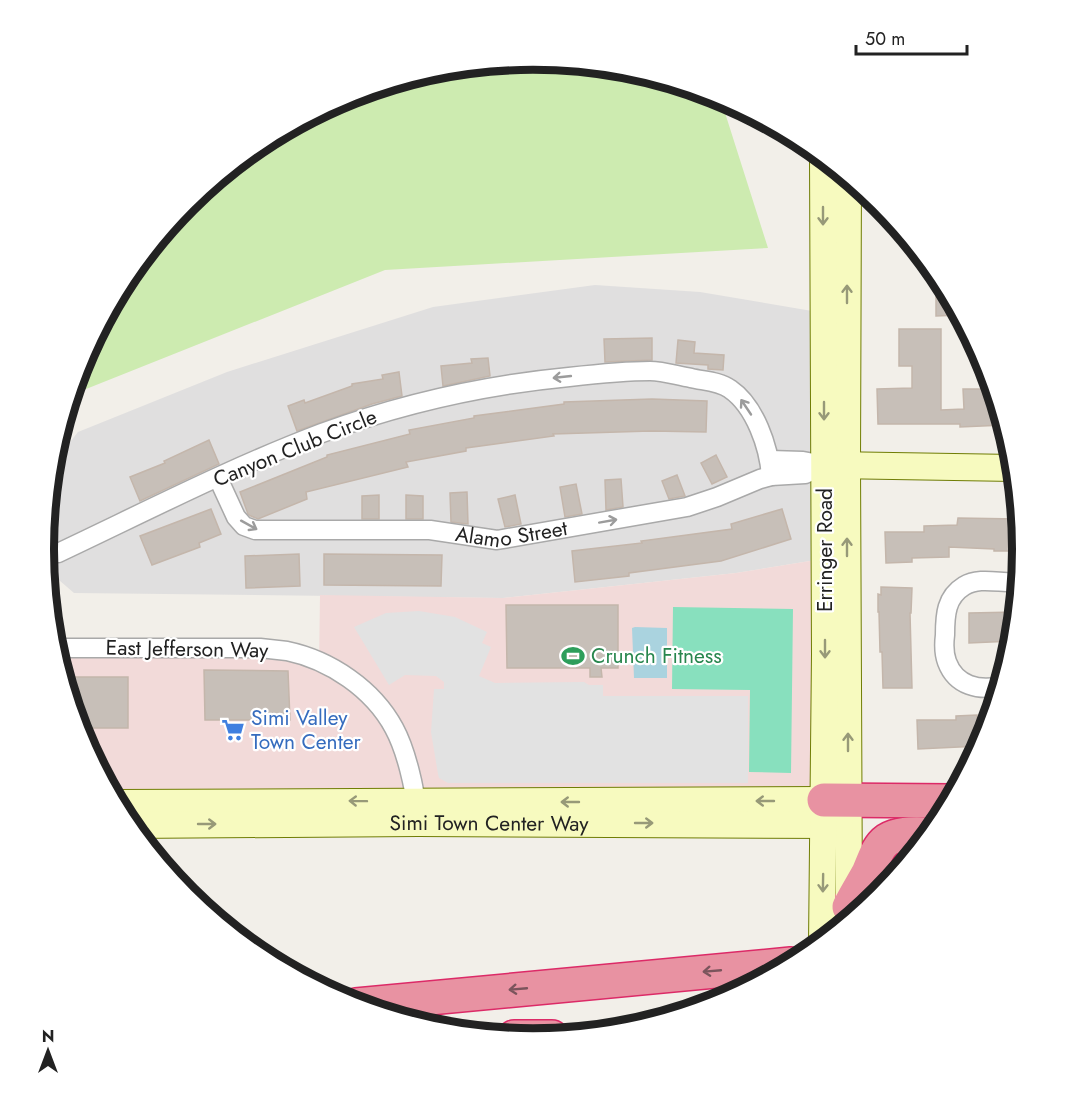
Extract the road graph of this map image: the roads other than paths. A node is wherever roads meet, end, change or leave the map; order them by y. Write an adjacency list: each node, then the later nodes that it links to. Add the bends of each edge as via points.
1 (823, 168): 3 (main road, Erringer Road, one-way to 3)
2 (848, 188): 3 (main road, Erringer Road, one-way to 2)
3 (835, 465): 4 (street, Alamo Street, via 805,474); 5 (main road, Alamo Street); 12 (main road, Erringer Road)
4 (770, 468): 6 (street, Alamo Street, one-way to 4, via 236,517 255,530 430,530 497,540 687,507); 6 (street, Canyon Club Circle, one-way to 6, via 760,432 744,402 728,388 653,371 539,380 428,401 323,433)
5 (1005, 468)
6 (218, 478): 7 (street, Canyon Club Circle)
7 (58, 553)
8 (1011, 583): 10 (street, via 978,581 965,585 952,597 945,613 944,648 954,674 965,684)
9 (64, 648): 13 (street, East Jefferson Way, via 260,648 315,660 363,689 394,727 403,747)
10 (992, 688)
11 (940, 802): 12 (highway)
12 (836, 812): 13 (main road, Simi Town Center Way); 17 (main road, Erringer Road); 18 (main road, Erringer Road, one-way to 18)
13 (417, 813): 14 (main road, Simi Town Center Way, via 351,801)
14 (141, 817)
15 (918, 834): 16 (highway, via 888,839 880,847)
16 (852, 907)
17 (849, 910)
18 (823, 931)
19 (768, 966): 20 (highway, one-way to 20)
20 (379, 1003)

